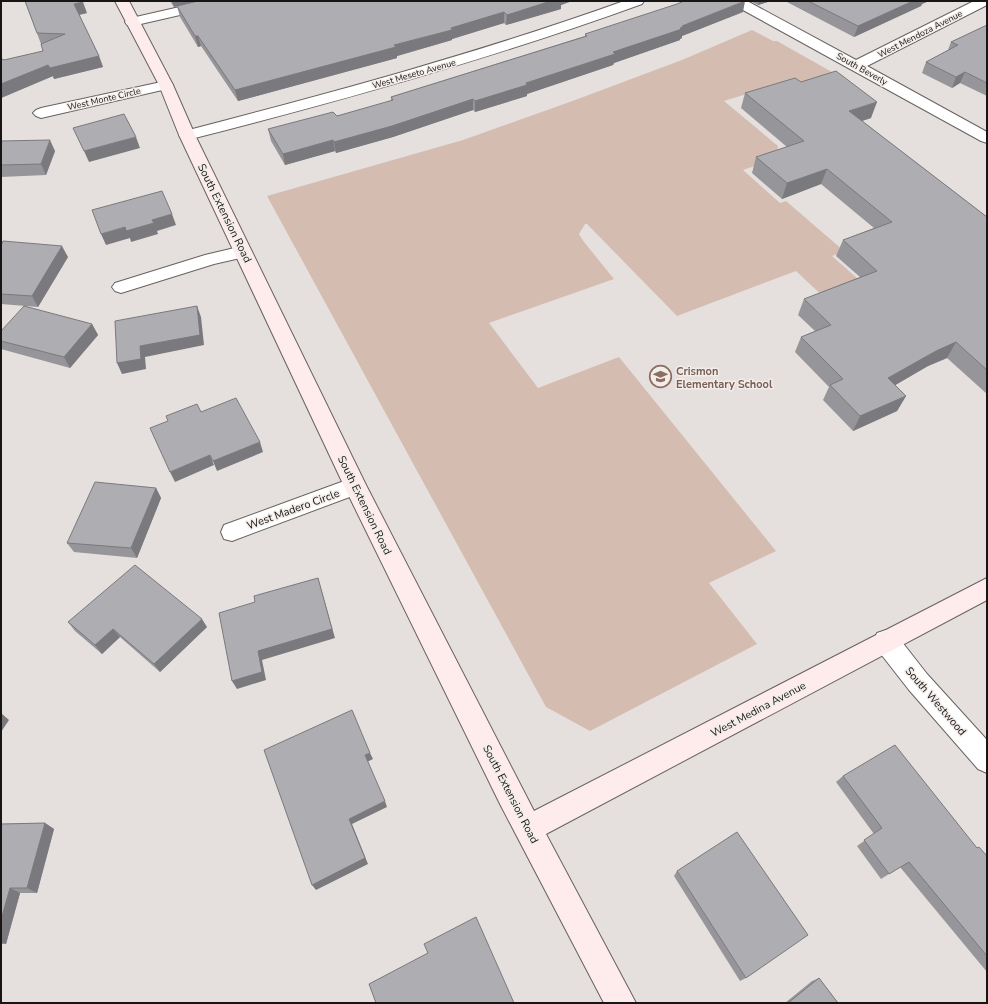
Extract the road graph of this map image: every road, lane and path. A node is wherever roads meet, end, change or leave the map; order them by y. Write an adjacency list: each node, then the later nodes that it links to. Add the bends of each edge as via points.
1 (122, 1): 6 (street, South Extension Road)
2 (224, 1): 6 (street)
3 (636, 1): 10 (street, West Meseto Avenue, via 580,22 449,64 329,99)
4 (737, 1): 7 (street, South Beverly)
5 (984, 1): 7 (street, West Mendoza Avenue)
6 (132, 22): 8 (street, South Extension Road)
7 (856, 66): 11 (street, South Beverly)
8 (166, 85): 9 (street, West Monte Circle); 10 (street, South Extension Road)
9 (41, 113)
10 (187, 135): 12 (street, South Extension Road)
11 (987, 138)
12 (243, 252): 13 (street); 14 (street, South Extension Road)
13 (121, 287)
14 (355, 486): 15 (street, West Madero Circle); 19 (street, South Extension Road)
15 (232, 532)
16 (987, 588): 17 (street, West Medina Avenue)
17 (886, 641): 18 (street, South Westwood, via 918,682); 19 (street, West Medina Avenue)
18 (987, 760)
19 (528, 829): 20 (street, South Extension Road)
20 (620, 1003)

